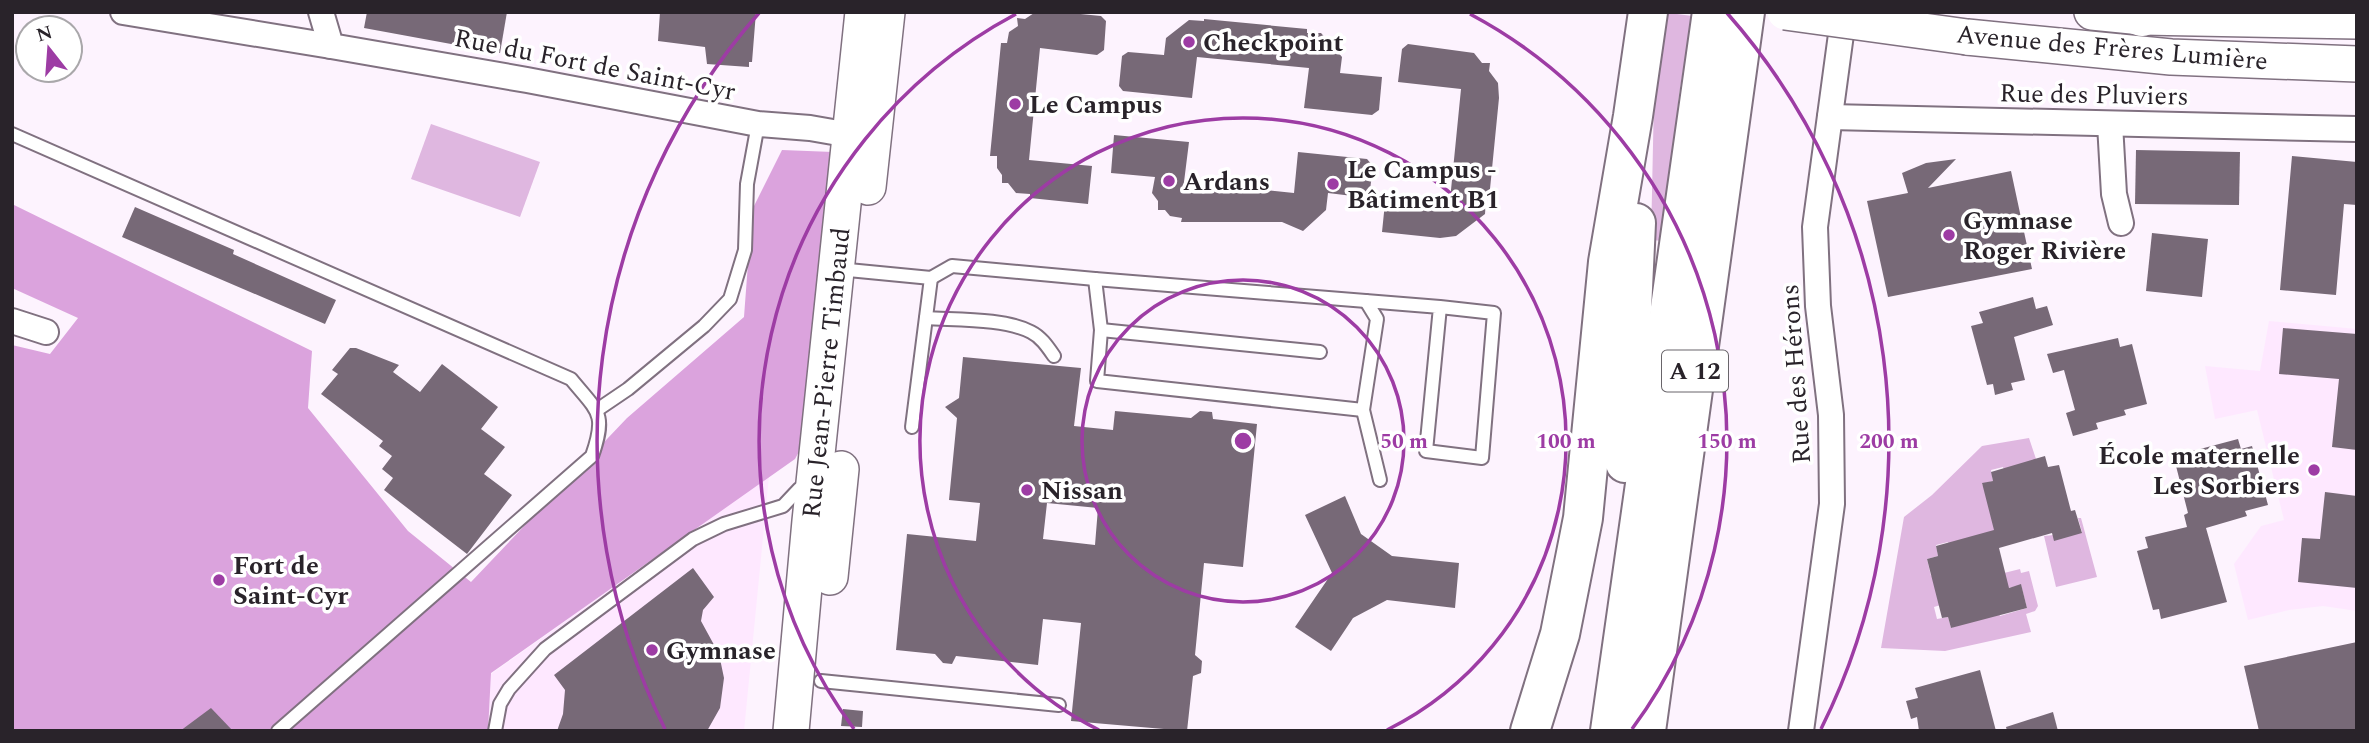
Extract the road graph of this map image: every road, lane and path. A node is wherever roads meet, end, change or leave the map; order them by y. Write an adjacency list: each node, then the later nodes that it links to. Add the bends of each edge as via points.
1 (123, 12): 13 (street, Rue du Fort de Saint-Cyr)
2 (321, 12): 13 (street)
3 (863, 12): 21 (main road, Rue Jean-Pierre Timbaud)
4 (887, 12): 23 (main road, Rue Jean-Pierre Timbaud, via 867,192)
5 (1648, 12): 15 (highway)
6 (1712, 12): 40 (highway, A 12)
7 (1745, 12): 49 (highway, A 12)
8 (1786, 12): 14 (main road, Avenue des Frères Lumière, bridge, via 1967,37 2171,57)
9 (1844, 12): 16 (street, Rue des Hérons)
10 (2092, 12): 11 (main road, Avenue des Frères Lumière)
11 (2135, 15): 12 (main road, Avenue des Frères Lumière)
12 (2357, 20)
13 (331, 46): 17 (street, Rue du Fort de Saint-Cyr)
14 (2357, 64)
15 (1633, 116): 40 (highway, via 1638,170 1624,481); 47 (highway, via 1608,262 1583,518 1560,634)
16 (1830, 117): 18 (street, Rue des Pluviers); 50 (street, Rue des Hérons, via 1815,227 1818,306 1831,415 1832,504)
17 (758, 124): 21 (street, Rue du Fort de Saint-Cyr); 34 (lane, via 747,184 745,250 730,299 704,326)
18 (2110, 124): 19 (street, Rue des Pluviers); 22 (street, via 2114,194)
19 (2357, 129)
20 (12, 134): 34 (lane, via 571,379)
21 (850, 135): 23 (main road, Rue Jean-Pierre Timbaud)
22 (2121, 223)
23 (849, 270): 24 (lane); 38 (main road, Rue Jean-Pierre Timbaud)
24 (932, 278): 25 (lane, via 952,266); 28 (lane)
25 (1095, 279): 26 (lane); 30 (lane)
26 (1366, 301): 27 (lane); 35 (lane, via 1377,319)
27 (1440, 307): 27 (lane, via 1494,313 1482,458 1426,452)
28 (926, 318): 33 (lane, via 1016,326 1043,340); 36 (lane)
29 (12, 321): 31 (street)
30 (1101, 330): 32 (lane); 35 (lane, via 1097,381)
31 (46, 332)
32 (1320, 352)
33 (1054, 356)
34 (597, 410): 43 (lane, via 601,430 592,456)
35 (1363, 410): 37 (lane)
36 (912, 427)
37 (1380, 480)
38 (827, 487): 39 (main road, Rue Jean-Pierre Timbaud); 39 (lane, via 799,489)
39 (804, 517): 41 (main road, Rue Jean-Pierre Timbaud); 44 (lane, via 724,524 693,539 545,649 509,689 500,704); 45 (main road, Rue Jean-Pierre Timbaud)
40 (1639, 526): 48 (highway, A 12)
41 (821, 681): 42 (lane); 46 (main road, Rue Jean-Pierre Timbaud)
42 (1059, 705)
43 (278, 731)
44 (495, 731)
45 (791, 731)
46 (815, 731)
47 (1530, 731)
48 (1610, 731)
49 (1646, 731)
50 (1801, 731)

